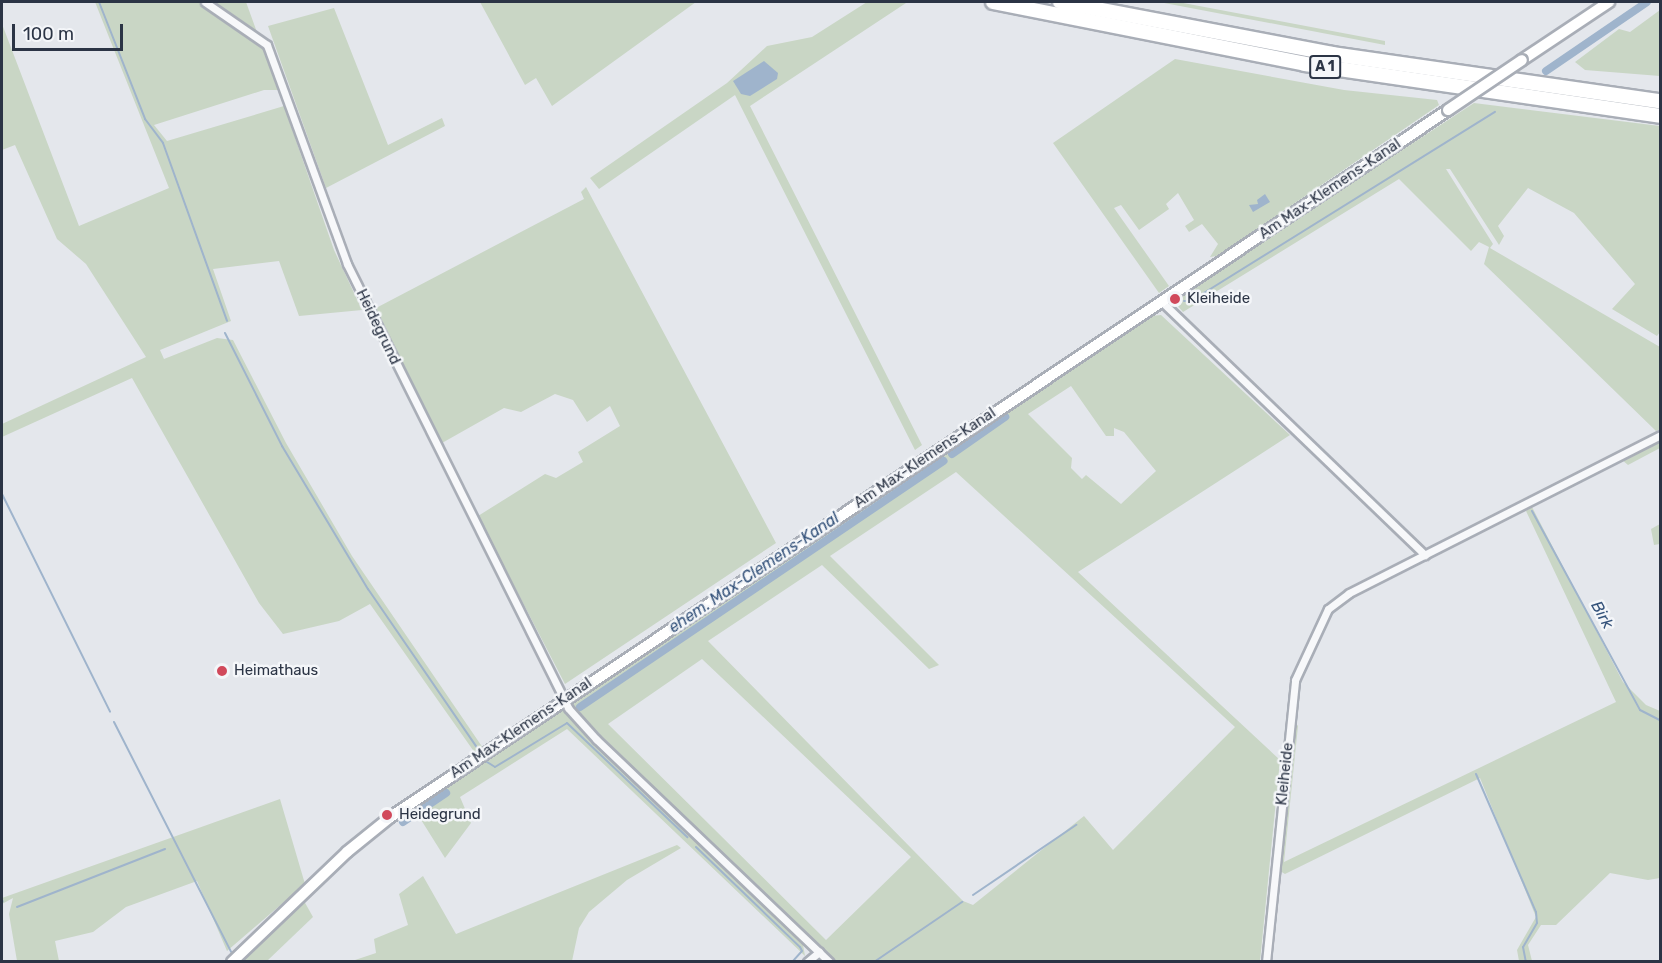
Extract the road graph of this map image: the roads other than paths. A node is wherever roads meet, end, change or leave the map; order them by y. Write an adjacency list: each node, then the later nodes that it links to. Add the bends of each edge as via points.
1 (205, 2): 10 (street, Heidegrund, via 267,45 346,264)
2 (993, 2): 6 (highway, A 1, via 1305,64)
3 (1060, 2): 5 (highway, A 1, via 1332,54)
4 (1609, 2): 7 (main road, Am Max-Klemens-Kanal, bridge)
5 (1660, 101)
6 (1660, 116)
7 (1162, 302): 9 (street); 10 (main road, Am Max-Klemens-Kanal)
8 (1660, 435): 9 (street, Kleiheide)
9 (1425, 555): 15 (street, Kleiheide, via 1332,605 1298,669)
10 (563, 700): 11 (street, Heidegrund, via 596,739); 12 (main road, Am Max-Klemens-Kanal, via 381,823)
11 (819, 952): 13 (street); 14 (street, Heidegrund)
12 (232, 962)
13 (807, 962)
14 (829, 962)
15 (1266, 962)

